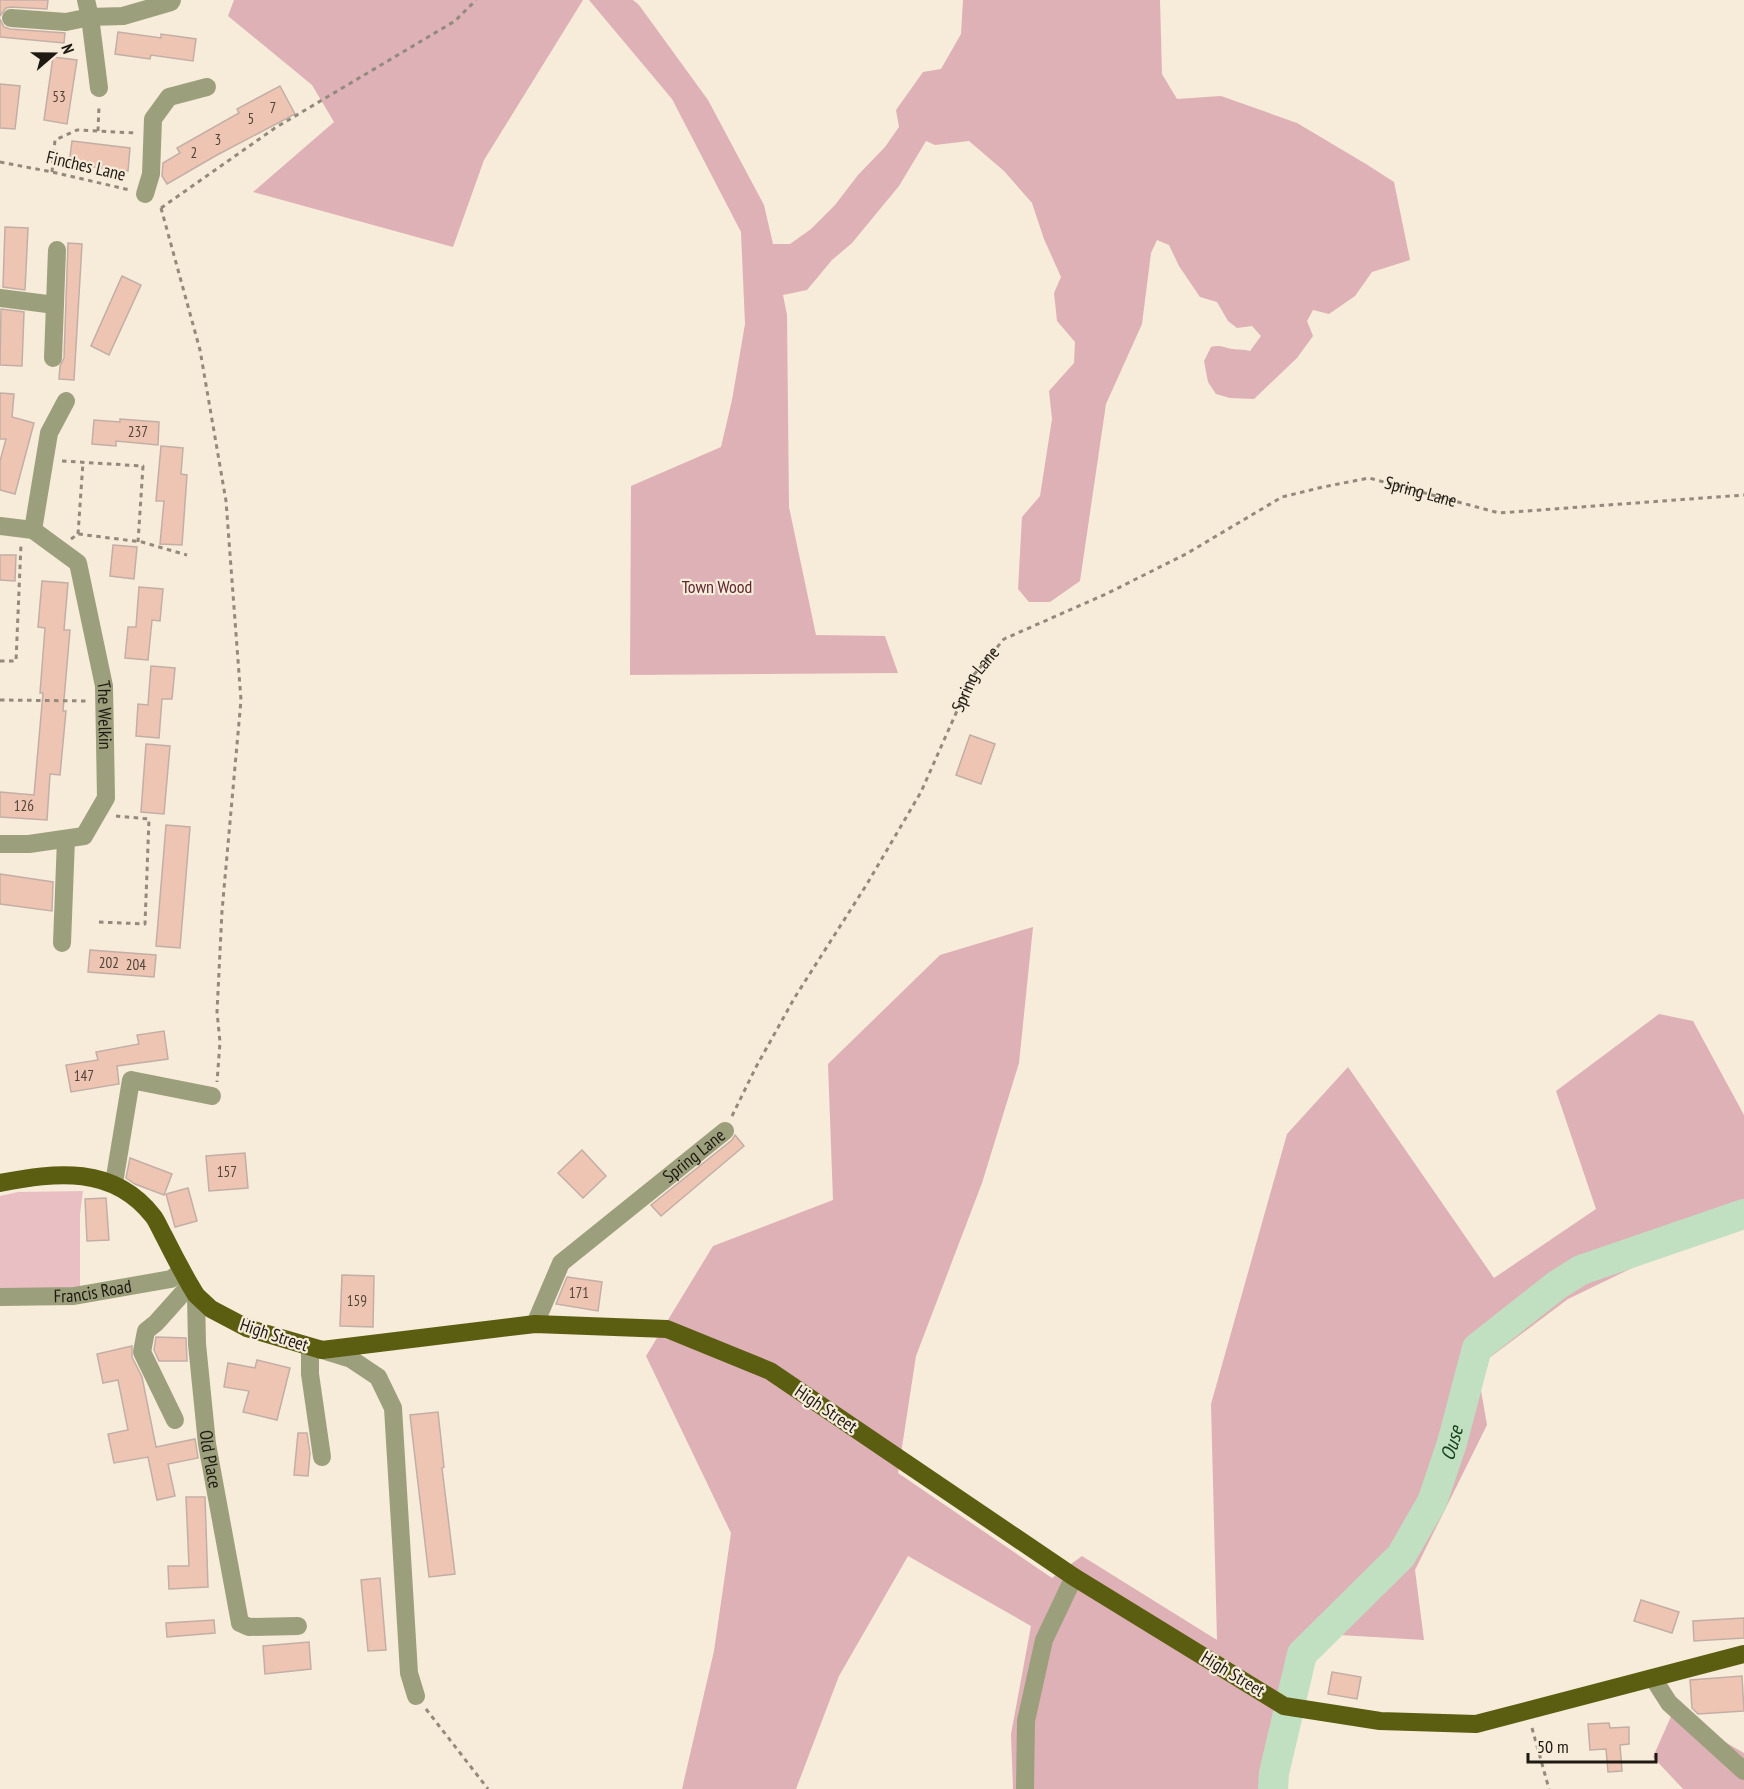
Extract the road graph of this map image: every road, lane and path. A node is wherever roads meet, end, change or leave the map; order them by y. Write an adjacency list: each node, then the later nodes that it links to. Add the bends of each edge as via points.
1 (172, 0): 3 (street, via 123,16)
2 (477, 0): 34 (path, via 455,21 275,128 161,208 200,350 226,501 241,700 222,911 217,1012 220,1042)
3 (88, 9): 4 (street, via 66,22); 6 (street)
4 (11, 18)
5 (207, 87): 8 (street, via 169,97 153,119)
6 (99, 88): 7 (path)
7 (98, 131): 8 (path); 10 (path, via 76,130 56,140)
8 (152, 135): 11 (street, via 151,174)
9 (0, 162): 10 (path, Finches Lane)
10 (52, 172): 11 (path, Finches Lane)
11 (145, 194)
12 (57, 250): 14 (street)
13 (0, 298): 14 (street)
14 (55, 305): 15 (street)
15 (52, 358)
16 (66, 401): 17 (street, via 49,433)
17 (45, 460): 18 (path); 21 (street)
18 (83, 462): 22 (path); 23 (path, via 143,465)
19 (1744, 495): 35 (path, Spring Lane, via 1499,513 1369,478 1282,497 1186,554 1004,639 972,677 921,792 795,997)
20 (0, 526): 21 (street)
21 (27, 529): 24 (street, The Welkin); 26 (path, via 16,661)
22 (78, 534): 23 (path); 24 (path)
23 (138, 542): 25 (path)
24 (57, 548): 28 (street, The Welkin, via 78,563)
25 (187, 555)
26 (0, 661)
27 (0, 700): 28 (path)
28 (105, 702): 29 (street, The Welkin, via 106,798)
29 (96, 815): 30 (street, The Welkin, via 84,836); 32 (path, via 149,819 146,924)
30 (66, 839): 31 (street, The Welkin); 33 (street)
31 (0, 844)
32 (99, 922)
33 (62, 943)
34 (212, 1095): 37 (street, via 131,1080)
35 (725, 1131): 40 (street, Spring Lane, via 561,1263)
36 (0, 1183): 37 (main road, High Street, via 64,1175)
37 (114, 1183): 38 (main road, High Street, via 153,1216)
38 (189, 1284): 39 (street, Francis Road, via 171,1279 74,1296); 41 (main road, High Street, via 211,1309 247,1328); 42 (street, via 146,1331 142,1352); 45 (street, Old Place, via 207,1444 240,1623 249,1627)
39 (0, 1297)
40 (535, 1324): 41 (main road, High Street); 44 (main road, High Street, via 667,1329 770,1371)
41 (316, 1349): 43 (street, via 311,1383); 48 (street, via 351,1359 378,1377 393,1408 409,1673)
42 (176, 1420)
43 (322, 1457)
44 (1074, 1577): 49 (main road, High Street, via 1290,1707 1380,1721 1476,1724); 52 (street, via 1041,1651 1026,1721)
45 (298, 1626)
46 (1744, 1654): 47 (main road, High Street)
47 (1653, 1678): 49 (main road, High Street); 50 (street, via 1669,1703)
48 (416, 1695): 51 (path)
49 (1527, 1712): 53 (path)
50 (1744, 1771)
51 (488, 1789)
52 (1025, 1789)
53 (1549, 1789)

